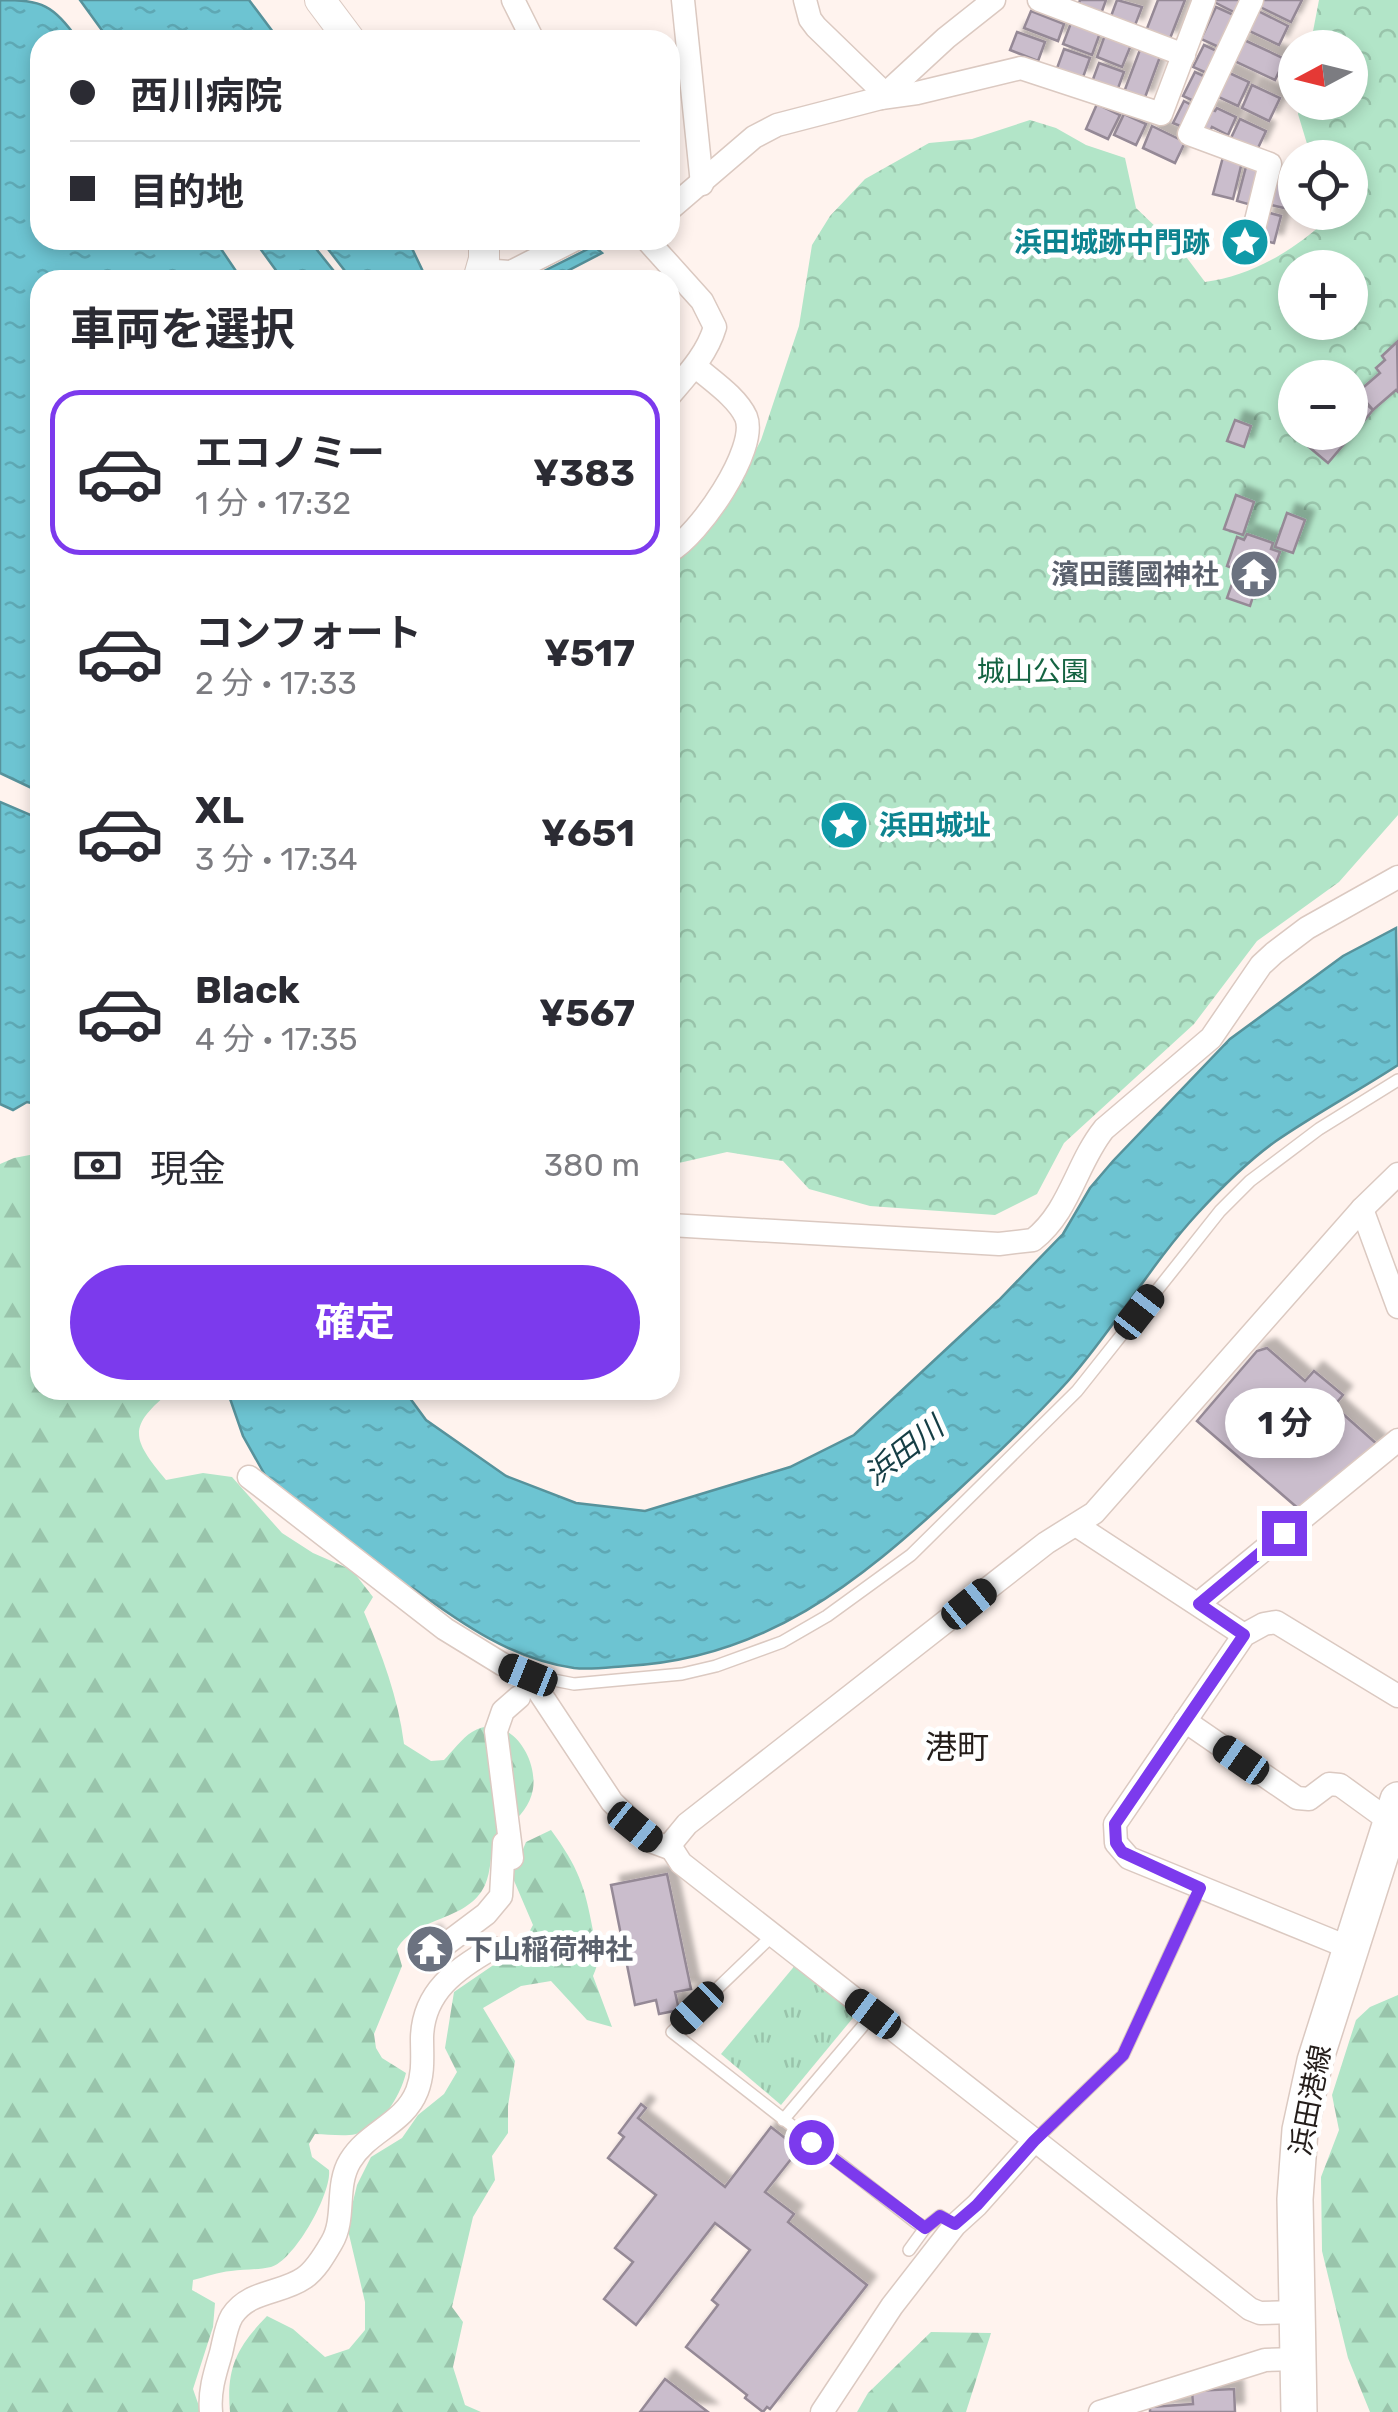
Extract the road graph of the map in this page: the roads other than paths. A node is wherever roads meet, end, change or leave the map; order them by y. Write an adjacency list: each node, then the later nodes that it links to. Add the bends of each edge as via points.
1 (320, 0): 9 (street)
2 (513, 0): 10 (street)
3 (683, 0): 13 (street)
4 (805, 0): 12 (street, via 810,19 879,88)
5 (994, 0): 12 (street)
6 (1039, 0): 11 (street)
7 (1204, 0): 11 (street)
8 (1252, 0): 15 (street, via 1189,134 1270,164)
9 (342, 30)
10 (528, 30)
11 (1184, 55): 12 (street, via 1161,114 1021,68)
12 (881, 98): 13 (street, via 777,125)
13 (702, 184): 14 (street)
14 (680, 201)
15 (1251, 241)
16 (555, 250): 20 (street)
17 (656, 250): 21 (street)
18 (481, 263): 19 (street)
19 (505, 270)
20 (516, 270)
21 (673, 270)
22 (680, 278): 23 (street, via 715,327)
23 (695, 366): 24 (street); 25 (street, via 739,408 748,431 714,504)
24 (680, 383)
25 (680, 543)
26 (1398, 877): 30 (street, via 1307,928 1262,965 1211,1038 1092,1143 1076,1184 1033,1240 999,1244)
27 (1398, 1080): 37 (lane, via 1250,1181 1077,1391 910,1554 827,1616 764,1650 682,1674 574,1684)
28 (1398, 1174): 29 (street)
29 (1362, 1209): 31 (street); 34 (street, via 1094,1513)
30 (680, 1226)
31 (1398, 1306)
32 (1398, 1440): 35 (street)
33 (250, 1477): 37 (street, via 444,1629)
34 (1076, 1524): 35 (street); 43 (street, via 773,1754 687,1824)
35 (1199, 1604): 36 (street)
36 (1244, 1635): 38 (street, via 1276,1622); 40 (street)
37 (528, 1675): 43 (street, via 612,1802 653,1842)
38 (1398, 1696)
39 (519, 1697): 42 (street, via 503,1711 496,1731)
40 (1185, 1721): 41 (street, via 1297,1798 1340,1785); 45 (street, via 1114,1833 1129,1858)
41 (1394, 1811): 49 (main road, 浜田港線)
42 (507, 1831): 44 (street); 47 (street, via 501,1896)
43 (672, 1848): 46 (street, via 681,1863)
44 (512, 1858)
45 (1200, 1888): 49 (street); 52 (lane, via 1123,2055)
46 (772, 1936): 50 (street); 51 (lane, via 672,2032)
47 (446, 1944)
48 (492, 1948): 58 (street, via 459,1967 431,1999 415,2097 350,2162 336,2233 311,2272 253,2297 232,2316 209,2395)
49 (1350, 1948): 56 (main road, 浜田港線, via 1300,2130)
50 (873, 2014): 51 (lane); 52 (street)
51 (783, 2120): 54 (lane)
52 (1034, 2141): 53 (street); 56 (street, via 1250,2309)
53 (955, 2224): 54 (lane, via 940,2216); 59 (street)
54 (925, 2228): 55 (lane)
55 (909, 2250)
56 (1297, 2312): 57 (main road, 浜田港線)
57 (1298, 2359): 60 (street, via 1265,2360); 61 (main road, 浜田港線)
58 (211, 2412)
59 (822, 2412)
60 (1100, 2412)
61 (1299, 2412)

